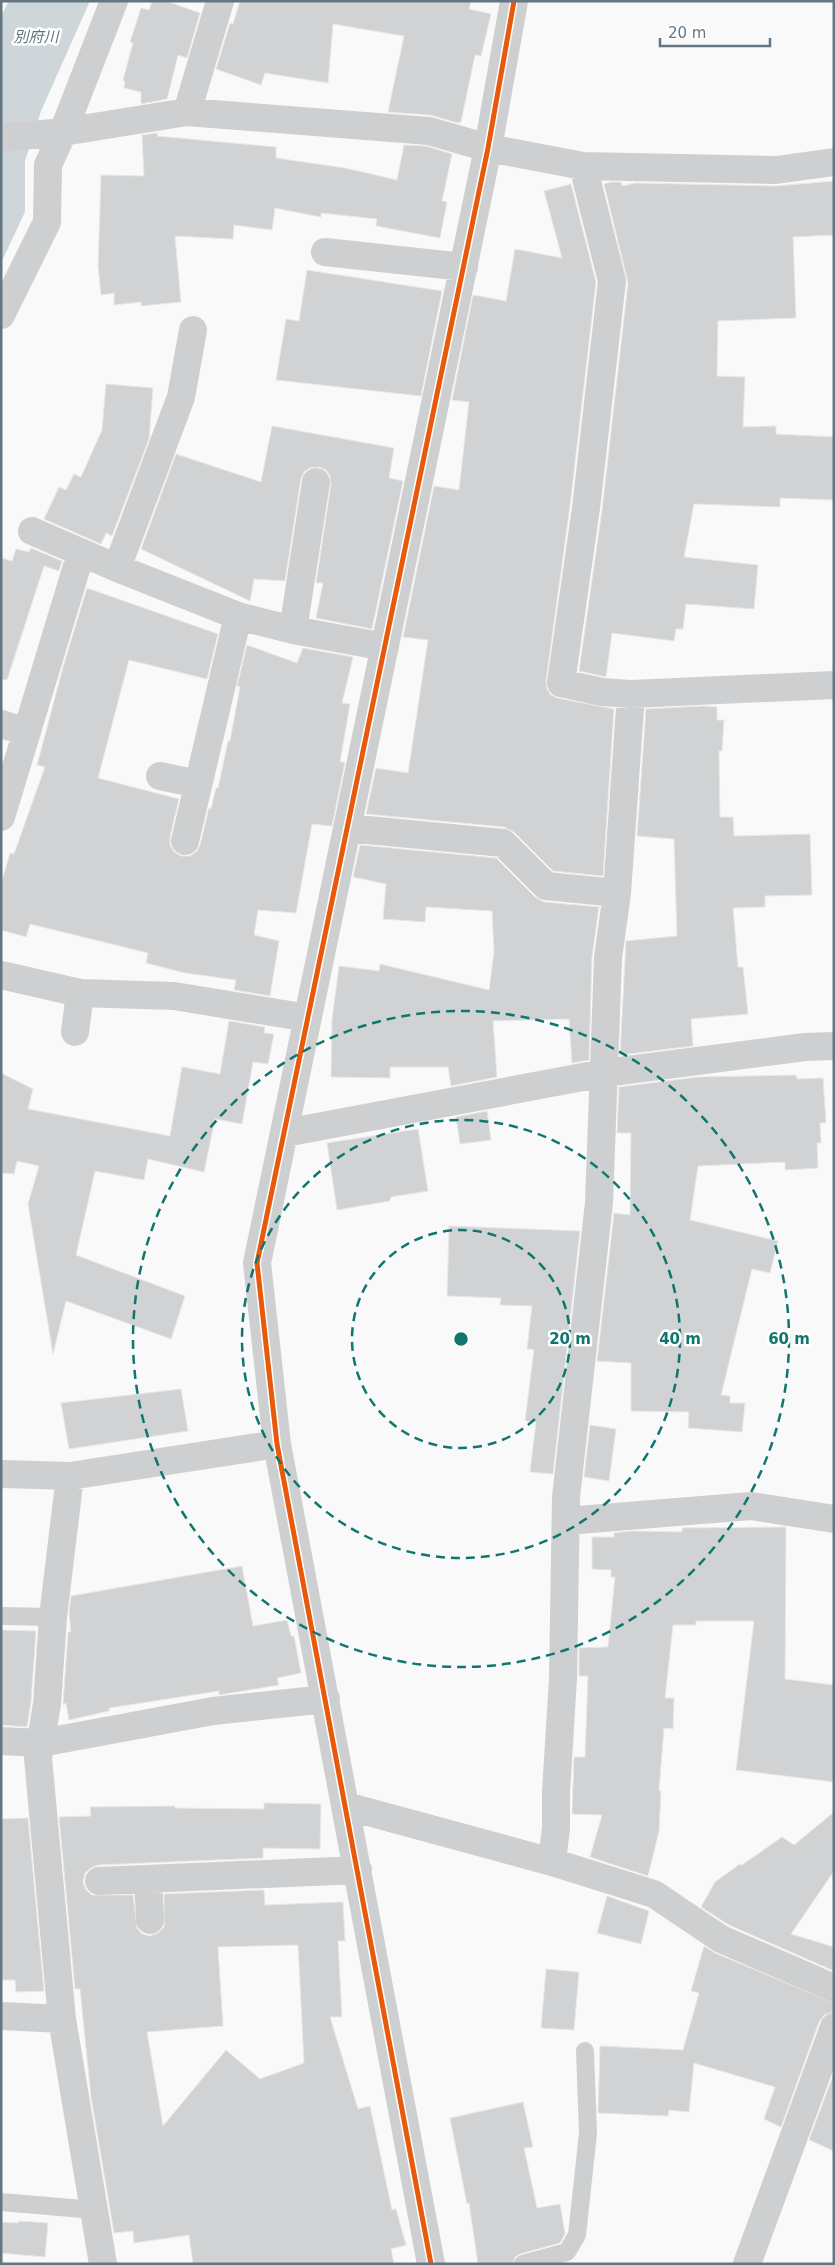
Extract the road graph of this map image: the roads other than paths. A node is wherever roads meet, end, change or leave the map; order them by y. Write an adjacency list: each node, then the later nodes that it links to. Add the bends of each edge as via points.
1 (114, 1): 5 (street)
2 (220, 1): 4 (street)
3 (514, 1): 7 (street)
4 (187, 112): 5 (street); 7 (street, via 429,131)
5 (63, 132): 6 (street); 12 (street, via 48,165 47,222)
6 (1, 138)
7 (488, 148): 9 (street); 11 (street)
8 (834, 162): 9 (street, via 776,170)
9 (583, 166): 22 (street, via 612,281 586,508 561,683 602,692)
10 (325, 252): 11 (street)
11 (464, 267): 20 (street)
12 (1, 315)
13 (193, 330): 17 (street, via 181,397)
14 (316, 482): 19 (street)
15 (32, 531): 16 (street)
16 (81, 552): 17 (street); 24 (street)
17 (117, 568): 18 (street)
18 (238, 616): 19 (street); 26 (street)
19 (293, 630): 20 (street)
20 (385, 647): 28 (street)
21 (834, 685): 22 (street)
22 (631, 694): 30 (street)
23 (1, 724): 24 (street)
24 (27, 732): 27 (street)
25 (160, 776): 26 (street)
26 (198, 784): 29 (street)
27 (1, 817)
28 (348, 828): 30 (street, via 503,843 546,886); 33 (street)
29 (185, 841)
30 (616, 893): 36 (street, via 608,958)
31 (1, 976): 32 (street)
32 (80, 993): 33 (street, via 174,996); 34 (street)
33 (308, 1018): 37 (street)
34 (75, 1032)
35 (834, 1046): 36 (street)
36 (604, 1073): 37 (street); 42 (street, via 599,1203)
37 (285, 1133): 38 (street, via 256,1263)
38 (277, 1444): 40 (street); 45 (street)
39 (1, 1474): 40 (street)
40 (70, 1476): 44 (street)
41 (834, 1519): 42 (street, via 752,1506)
42 (566, 1521): 49 (street, via 563,1680)
43 (1, 1616): 44 (lane)
44 (53, 1617): 47 (street)
45 (326, 1699): 47 (street, via 213,1711); 48 (street)
46 (1, 1741): 47 (street)
47 (41, 1743): 56 (street, via 38,1758)
48 (346, 1806): 49 (street); 50 (street)
49 (552, 1862): 54 (street, via 654,1894 721,1939)
50 (358, 1870): 51 (street); 62 (street)
51 (148, 1879): 52 (street); 53 (street)
52 (99, 1881)
53 (150, 1920)
54 (834, 1988)
55 (1, 2016): 56 (street)
56 (62, 2019): 60 (street)
57 (834, 2027): 64 (street)
58 (585, 2051): 63 (lane, via 588,2133 577,2235 567,2252)
59 (1, 2202): 60 (lane)
60 (95, 2210): 61 (street)
61 (103, 2264)
62 (431, 2264)
63 (523, 2264)
64 (747, 2264)

